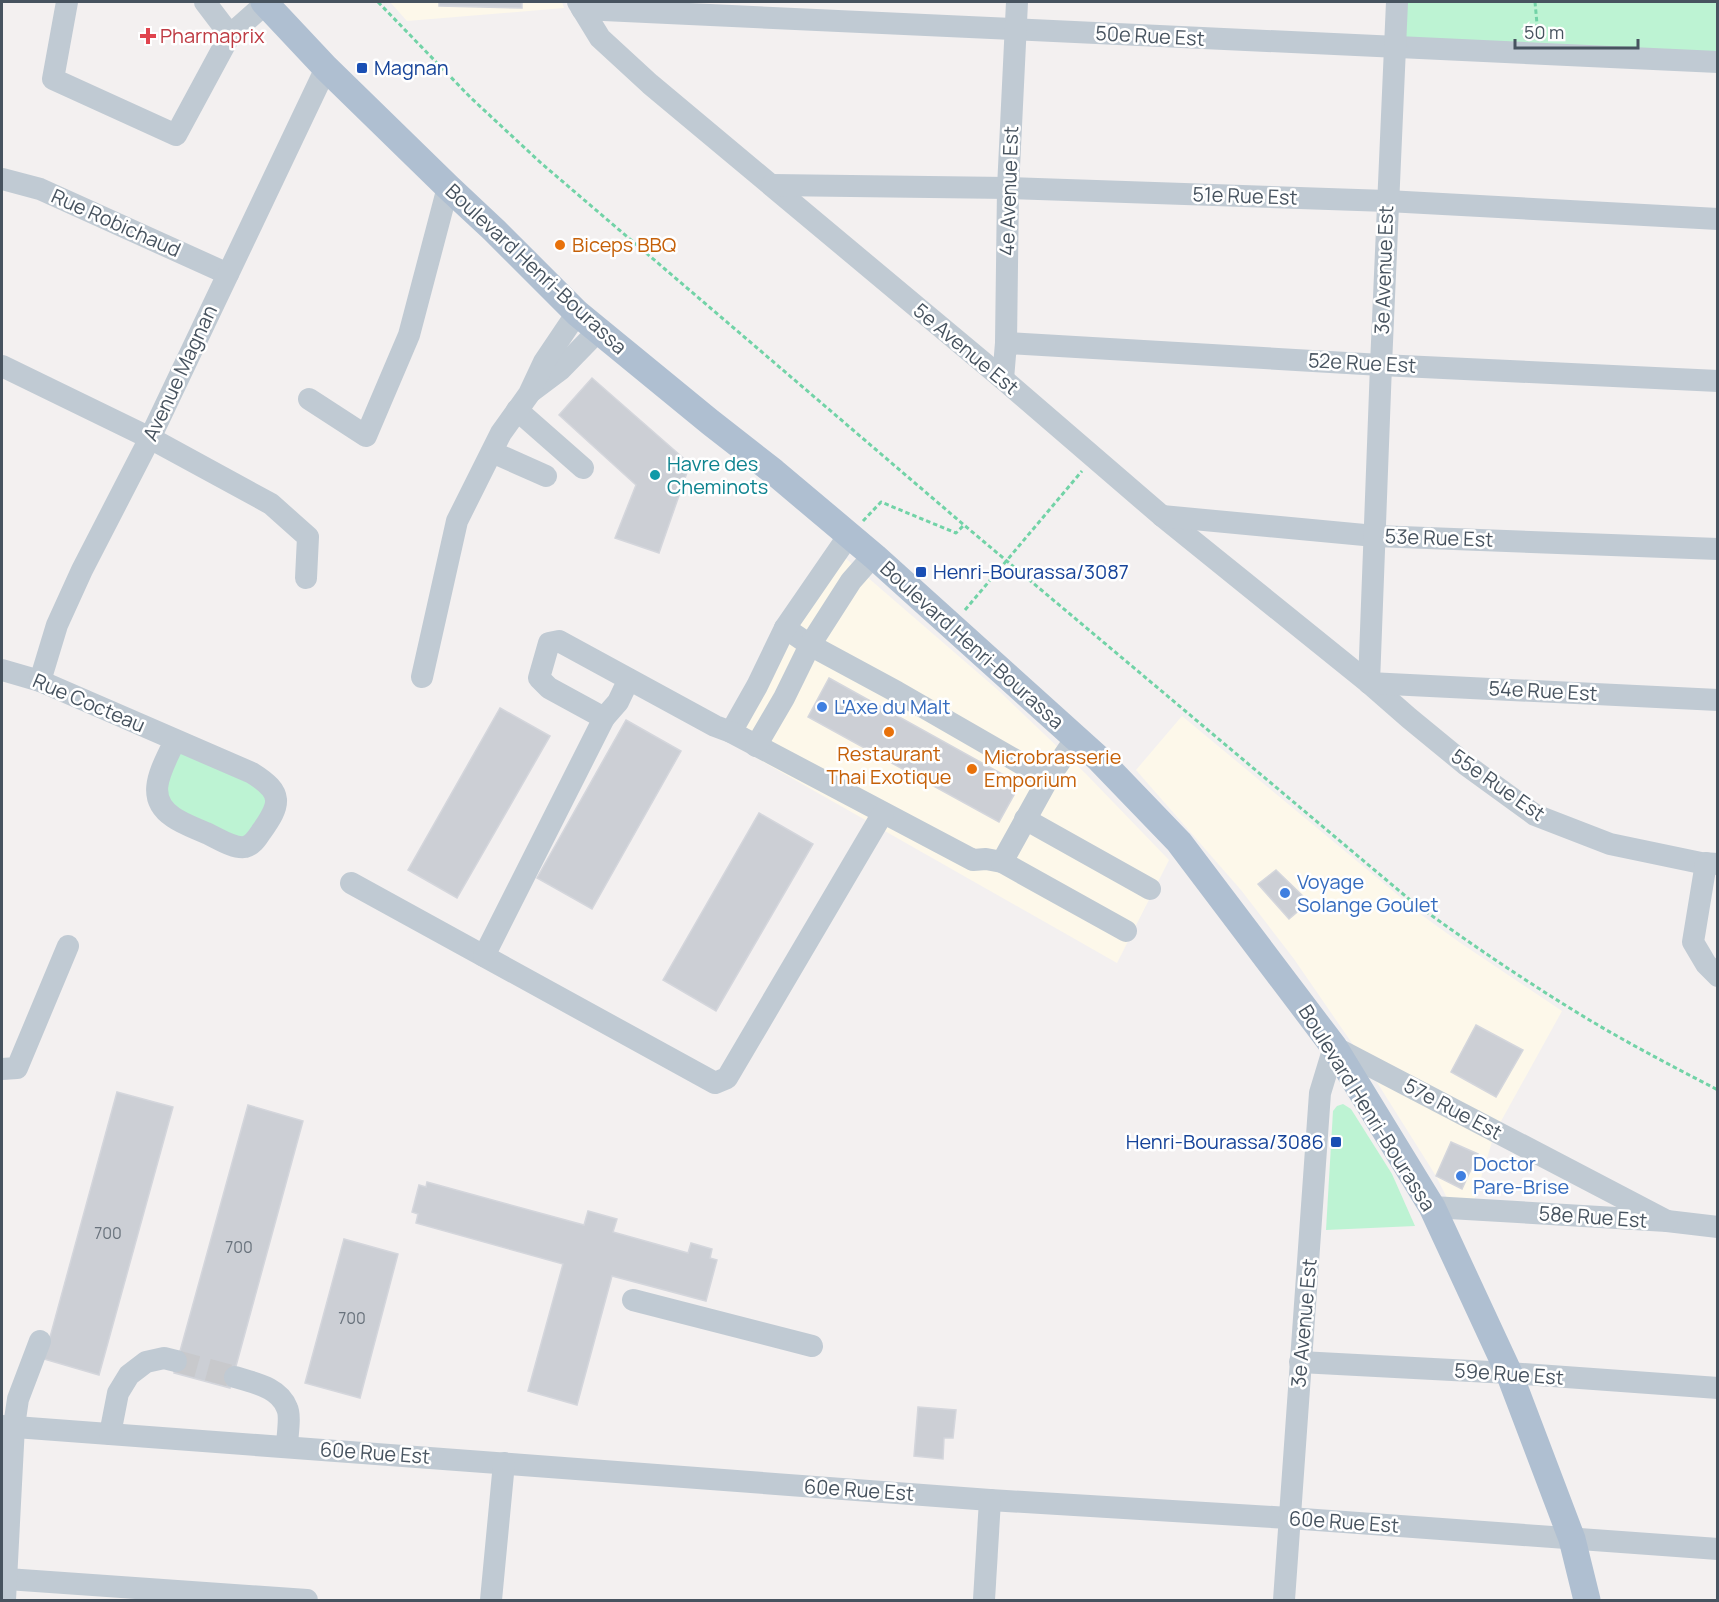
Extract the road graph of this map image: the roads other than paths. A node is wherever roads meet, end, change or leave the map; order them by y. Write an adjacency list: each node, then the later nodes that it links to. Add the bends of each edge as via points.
1 (67, 2): 8 (street, via 53,79 176,135)
2 (205, 2): 8 (street)
3 (270, 2): 8 (street); 11 (main road, Boulevard Henri-Bourassa)
4 (1017, 2): 7 (street, 4e Avenue Est)
5 (1397, 2): 9 (street, 3e Avenue Est)
6 (580, 5): 7 (street, 50e Rue Est); 13 (street, 5e Avenue Est, via 600,38)
7 (1016, 30): 9 (street, 50e Rue Est); 15 (street, 4e Avenue Est)
8 (230, 35)
9 (1395, 47): 10 (street, 50e Rue Est); 16 (street, 3e Avenue Est)
10 (1718, 62)
11 (326, 68): 14 (main road, Boulevard Henri-Bourassa); 18 (street, Avenue Magnan)
12 (2, 179): 18 (street, Rue Robichaud, via 40,189)
13 (772, 185): 15 (street, 51e Rue Est); 24 (street, 5e Avenue Est)
14 (448, 188): 19 (main road, Boulevard Henri-Bourassa); 26 (street, via 410,335 366,436)
15 (1008, 188): 16 (street, 51e Rue Est); 21 (street, 4e Avenue Est)
16 (1387, 201): 17 (street, 51e Rue Est); 22 (street, 3e Avenue Est)
17 (1718, 219)
18 (228, 274): 28 (street, Avenue Magnan)
19 (578, 313): 20 (main road, Boulevard Henri-Bourassa); 27 (street, via 544,362)
20 (598, 331): 27 (street); 33 (main road, Boulevard Henri-Bourassa)
21 (1006, 343): 22 (street, 52e Rue Est); 24 (street, 4e Avenue Est)
22 (1381, 365): 25 (street, 52e Rue Est); 34 (street, 3e Avenue Est)
23 (2, 366): 28 (street)
24 (1003, 380): 32 (street, 5e Avenue Est)
25 (1718, 381)
26 (309, 399)
27 (523, 402): 29 (street); 30 (street)
28 (150, 438): 37 (street, via 278,510 308,537); 43 (street, Avenue Magnan, via 57,625)
29 (492, 452): 31 (street); 41 (street, via 457,521)
30 (583, 468)
31 (546, 476)
32 (1162, 516): 34 (street, 53e Rue Est); 44 (street, 5e Avenue Est)
33 (849, 536): 36 (main road, Boulevard Henri-Bourassa); 38 (street)
34 (1375, 536): 35 (street, 53e Rue Est); 44 (street, 3e Avenue Est)
35 (1718, 549)
36 (873, 556): 39 (street, via 851,581); 50 (main road, Boulevard Henri-Bourassa)
37 (306, 578)
38 (785, 628): 39 (street); 45 (street)
39 (810, 645): 46 (street); 53 (street)
40 (2, 669): 43 (street, Rue Cocteau)
41 (422, 677)
42 (629, 679): 48 (street, via 618,702); 48 (street, via 559,641 549,644 539,678 549,688); 49 (street)
43 (40, 681): 51 (street, Rue Cocteau)
44 (1369, 683): 47 (street, 54e Rue Est); 57 (street, 55e Rue Est, via 1457,758 1535,815 1610,844)
45 (757, 686): 46 (street); 49 (street)
46 (784, 698): 52 (street)
47 (1718, 700)
48 (604, 718): 62 (street)
49 (731, 732): 52 (street)
50 (1076, 738): 53 (street); 64 (main road, Boulevard Henri-Bourassa, via 1179,842)
51 (175, 740): 51 (street, Rue Cocteau, via 157,784 161,807 174,818 233,845 244,847 254,842 274,813 277,800 266,781)
52 (756, 746): 54 (street)
53 (1048, 779): 55 (street)
54 (883, 813): 56 (street, via 973,860); 62 (street, via 727,1078 715,1083)
55 (1025, 819): 56 (street); 59 (street)
56 (1002, 862): 60 (street)
57 (1712, 864): 63 (street, via 1693,942)
58 (351, 883): 62 (street)
59 (1150, 889)
60 (1126, 931)
61 (68, 946): 65 (street, via 17,1068)
62 (484, 956)
63 (1718, 976)
64 (1334, 1047): 66 (main road, Boulevard Henri-Bourassa); 67 (street, 57e Rue Est); 73 (street, 3e Avenue Est, via 1320,1094)
65 (2, 1069)
66 (1432, 1207): 67 (street, 58e Rue Est); 74 (main road, Boulevard Henri-Bourassa)
67 (1667, 1221): 68 (street, 58e Rue Est)
68 (1718, 1227)
69 (633, 1300): 71 (street)
70 (40, 1341): 77 (street)
71 (813, 1346)
72 (176, 1361): 78 (street, via 164,1358 146,1362 129,1375 118,1393)
73 (1300, 1362): 74 (street, 59e Rue Est); 82 (street, 3e Avenue Est)
74 (1509, 1373): 76 (street, 59e Rue Est); 83 (main road, Boulevard Henri-Bourassa)
75 (235, 1377): 79 (street, via 278,1394 288,1409)
76 (1718, 1389)
77 (8, 1426): 78 (street, 60e Rue Est); 85 (street)
78 (110, 1434): 79 (street, 60e Rue Est)
79 (287, 1446): 80 (street, 60e Rue Est)
80 (504, 1463): 81 (street, 60e Rue Est); 87 (street)
81 (990, 1500): 82 (street, 60e Rue Est); 88 (street)
82 (1289, 1518): 83 (street, 60e Rue Est); 89 (street, 3e Avenue Est)
83 (1572, 1539): 84 (street, 60e Rue Est); 90 (main road, Boulevard Henri-Bourassa)
84 (1718, 1549)
85 (6, 1590): 86 (street)
86 (307, 1600)
87 (491, 1600)
88 (984, 1600)
89 (1284, 1600)
90 (1587, 1600)

